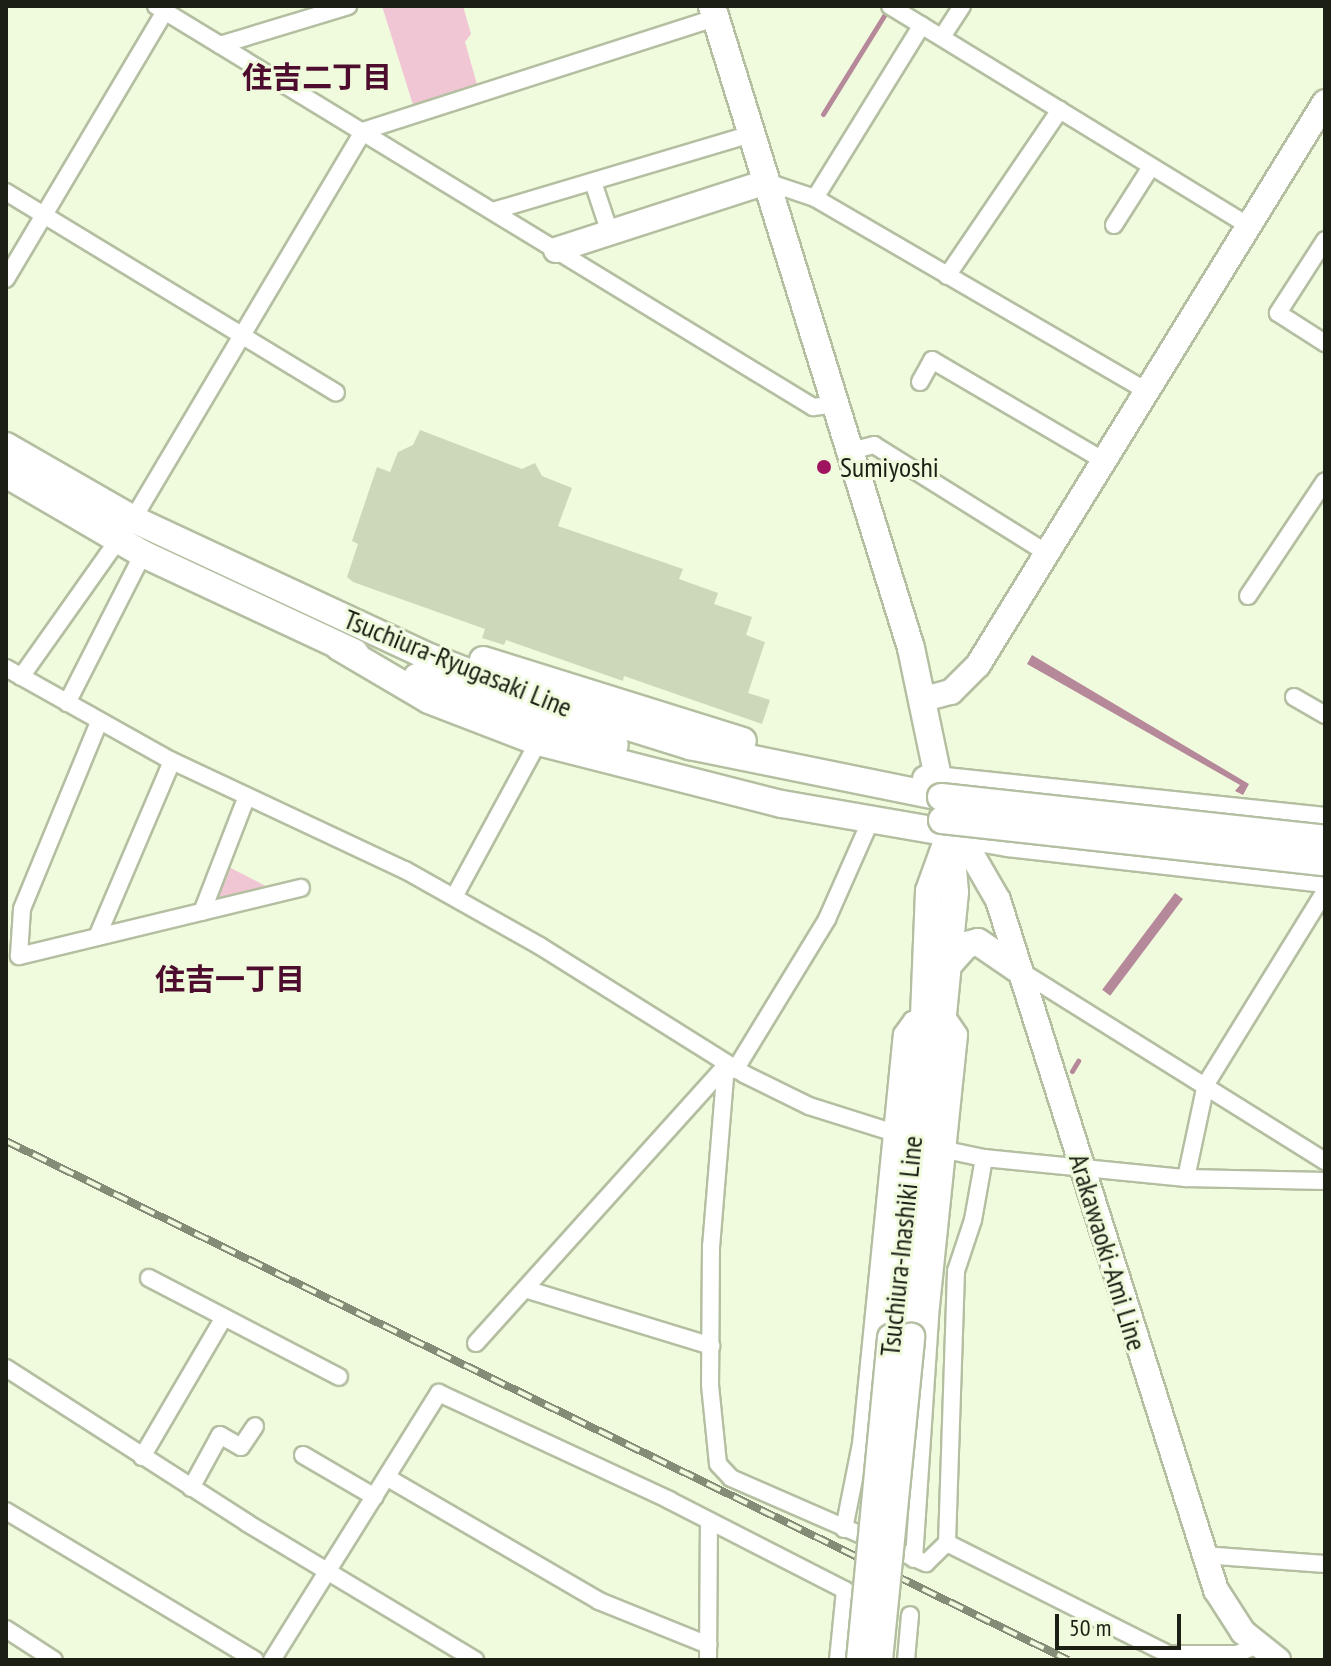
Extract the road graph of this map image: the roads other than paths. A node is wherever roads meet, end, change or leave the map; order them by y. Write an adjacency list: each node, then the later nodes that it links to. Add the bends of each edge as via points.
1 (348, 6): 8 (street)
2 (890, 6): 6 (street)
3 (962, 6): 7 (street)
4 (160, 9): 8 (street); 19 (street)
5 (714, 12): 11 (street); 12 (main road)
6 (922, 25): 7 (street); 17 (street)
7 (942, 37): 10 (street)
8 (220, 45): 11 (street)
9 (1325, 102): 21 (street)
10 (1060, 110): 13 (street); 25 (street)
11 (363, 131): 18 (street); 27 (street)
12 (752, 134): 14 (street); 15 (main road)
13 (1151, 167): 20 (street); 21 (street)
14 (593, 182): 18 (street); 22 (street)
15 (767, 182): 17 (street); 22 (street); 32 (main road)
16 (6, 192): 19 (street)
17 (815, 198): 25 (street)
18 (493, 211): 24 (street)
19 (44, 215): 26 (street); 27 (street)
20 (1114, 225)
21 (1248, 225): 30 (street)
22 (609, 230): 24 (street)
23 (1325, 240): 28 (street, via 1278,313)
24 (556, 250): 32 (street, via 813,407)
25 (947, 276): 30 (street)
26 (6, 279)
27 (241, 333): 31 (street); 38 (street)
28 (1325, 343)
29 (920, 382): 35 (street, via 932,360)
30 (1146, 391): 35 (street)
31 (336, 393)
32 (836, 404): 34 (main road)
33 (6, 446): 38 (main road, Tsuchiura-Ryugasaki Line)
34 (850, 451): 39 (street, via 874,445); 47 (main road)
35 (1104, 461): 39 (street)
36 (6, 474): 38 (main road, Tsuchiura-Ryugasaki Line)
37 (1325, 481): 41 (street)
38 (124, 529): 40 (main road, Tsuchiura-Ryugasaki Line); 42 (main road, Tsuchiura-Ryugasaki Line); 45 (street)
39 (1047, 553): 47 (street, via 966,681 951,692)
40 (143, 554): 43 (main road, Tsuchiura-Ryugasaki Line); 48 (street)
41 (1248, 596)
42 (346, 618): 49 (main road, Tsuchiura-Ryugasaki Line); 55 (main road)
43 (339, 647): 49 (main road, Tsuchiura-Ryugasaki Line); 52 (main road, via 429,700)
44 (6, 668): 45 (street)
45 (21, 677): 48 (street)
46 (1294, 697): 50 (street)
47 (924, 699): 55 (main road)
48 (67, 703): 51 (street)
49 (527, 706): 55 (main road, Tsuchiura-Ryugasaki Line, via 702,772)
50 (1325, 715)
51 (99, 722): 53 (street); 64 (street)
52 (538, 742): 57 (main road); 63 (street)
53 (172, 761): 54 (street); 66 (street)
54 (247, 796): 63 (street); 65 (street)
55 (943, 808): 56 (main road); 57 (main road); 58 (main road, bridge); 59 (main road, bridge); 60 (main road); 67 (main road, Tsuchiura-Inashiki Line, via 955,892); 68 (street, Arakawaoki-Ami Line, via 992,887); 69 (main road, Tsuchiura-Inashiki Line, via 929,891)
56 (1325, 821)
57 (870, 822): 70 (street, via 827,919)
58 (1325, 839)
59 (1325, 862)
60 (1325, 879)
61 (301, 888): 65 (street)
62 (1325, 891): 71 (street)
63 (454, 897): 70 (street)
64 (14, 906): 66 (street, via 19,956)
65 (202, 912): 66 (street)
66 (97, 937)
67 (950, 963): 68 (main road, via 966,945 978,942); 69 (main road, Tsuchiura-Inashiki Line)
68 (1019, 970): 71 (street); 76 (street, Arakawaoki-Ami Line)
69 (934, 1014): 72 (street, via 912,1020 902,1034); 73 (street, via 959,1034); 86 (main road, Tsuchiura-Inashiki Line)
70 (731, 1067): 72 (street, via 809,1106); 82 (street); 88 (street, via 715,1161)
71 (1206, 1084): 75 (street); 77 (street)
72 (892, 1132): 99 (street, via 861,1444)
73 (946, 1150): 74 (street); 79 (street)
74 (984, 1158): 76 (street); 81 (street)
75 (1325, 1161)
76 (1083, 1171): 77 (street); 101 (street, Arakawaoki-Ami Line)
77 (1186, 1178): 78 (street)
78 (1325, 1181)
79 (934, 1277): 81 (street); 83 (street)
80 (149, 1278): 85 (street)
81 (955, 1279): 84 (street)
82 (525, 1289): 87 (street); 88 (street)
83 (931, 1306): 84 (street); 102 (street)
84 (954, 1307): 100 (street)
85 (224, 1317): 89 (street); 93 (street)
86 (901, 1337): 114 (main road, Tsuchiura-Inashiki Line, bridge); 115 (main road, Tsuchiura-Inashiki Line, bridge)
87 (476, 1343)
88 (711, 1346): 99 (street, via 718,1464 731,1478)
89 (339, 1377)
90 (9, 1379): 93 (street)
91 (255, 1426): 95 (street, via 241,1447 220,1435)
92 (303, 1455): 96 (street)
93 (142, 1457): 95 (street)
94 (388, 1478): 96 (street); 98 (street, via 439,1393 669,1500); 108 (street, via 599,1601)
95 (191, 1488): 104 (street)
96 (375, 1497): 104 (street)
97 (6, 1511): 110 (street)
98 (709, 1524): 108 (street); 113 (street, via 845,1590)
99 (844, 1529): 102 (street)
100 (947, 1543): 102 (street, via 926,1563); 107 (street, via 1168,1654 1237,1654)
101 (1203, 1555): 103 (street); 107 (street, Arakawaoki-Ami Line, via 1229,1614)
102 (914, 1559)
103 (1325, 1564)
104 (327, 1570): 111 (street); 112 (street)
105 (910, 1615): 116 (street)
106 (6, 1629): 109 (street)
107 (1257, 1645): 117 (street, Arakawaoki-Ami Line)
108 (708, 1652)
109 (54, 1660)
110 (255, 1660)
111 (272, 1660)
112 (475, 1660)
113 (838, 1660)
114 (860, 1660)
115 (879, 1660)
116 (906, 1660)
117 (1278, 1660)

